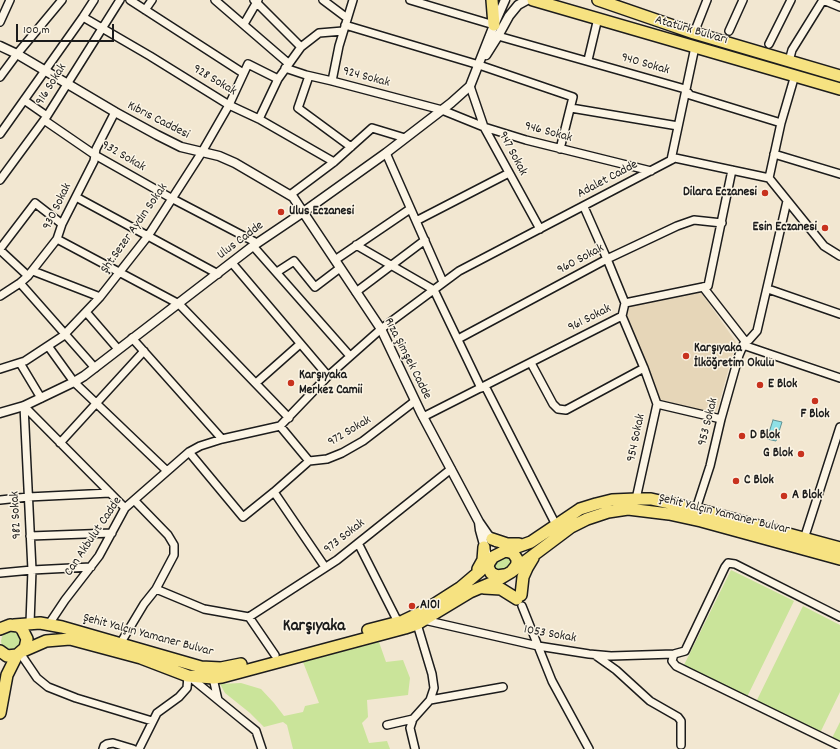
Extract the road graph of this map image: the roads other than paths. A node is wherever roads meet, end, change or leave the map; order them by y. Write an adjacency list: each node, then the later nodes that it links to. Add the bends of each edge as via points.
1 (10, 0): 25 (street)
2 (62, 0): 37 (street)
3 (120, 0): 29 (street, 916 Sokak)
4 (130, 0): 22 (street)
5 (152, 0): 22 (street)
6 (215, 0): 26 (street, 924 Sokak)
7 (323, 0): 27 (street)
8 (353, 0): 27 (street)
9 (410, 0): 28 (street)
10 (492, 0): 28 (highway)
11 (505, 0): 28 (street, Ulus Cadde)
12 (527, 0): 32 (street, Ulus Cadde, via 518,5 509,16)
13 (533, 0): 24 (highway, Atatürk Bulvarı)
14 (598, 0): 31 (highway, Atatürk Bulvarı)
15 (707, 0): 31 (street)
16 (743, 0): 30 (street)
17 (791, 0): 33 (street)
18 (822, 0): 21 (street); 39 (street, via 792,50)
19 (90, 1): 23 (street)
20 (256, 1): 26 (street); 35 (street)
21 (840, 7)
22 (145, 10): 43 (street)
23 (83, 17): 29 (street, 928 Sokak); 42 (street)
24 (598, 18): 36 (highway, Atatürk Bulvarı); 38 (street)
25 (0, 22)
26 (244, 24): 40 (street, 924 Sokak)
27 (345, 25): 35 (street, via 319,33); 41 (street); 49 (street)
28 (494, 25): 41 (street, Ulus Cadde)
29 (102, 28): 50 (street, 916 Sokak); 55 (street, 928 Sokak)
30 (729, 31)
31 (694, 33): 39 (highway, Atatürk Bulvarı)
32 (498, 36): 38 (street, 940 Sokak); 41 (street, Ulus Cadde)
33 (769, 44)
34 (0, 46): 37 (street, Kıbrıs Caddesi)
35 (301, 47): 40 (street)
36 (695, 47): 44 (highway, Atatürk Bulvarı); 52 (street)
37 (16, 54): 42 (street, Kıbrıs Caddesi); 47 (street)
38 (588, 60): 52 (street, 940 Sokak)
39 (789, 61): 46 (highway, Atatürk Bulvarı)
40 (287, 65): 45 (street, 924 Sokak); 48 (street)
41 (479, 65): 51 (street, Ulus Cadde); 56 (street, via 573,97)
42 (45, 71): 50 (street, Kıbrıs Caddesi); 54 (street)
43 (243, 73): 48 (street, Şht.Sezer Aydın Sokak, via 248,64); 55 (street, Şht.Sezer Aydın Sokak)
44 (795, 75): 53 (highway, Atatürk Bulvarı); 61 (street)
45 (309, 76): 49 (street, 924 Sokak); 66 (street, via 298,108)
46 (840, 76)
47 (0, 77)
48 (278, 79): 60 (street)
49 (332, 81): 57 (street, 924 Sokak)
50 (67, 84): 58 (street, Kıbrıs Caddesi); 59 (street, 916 Sokak)
51 (470, 86): 57 (street, Ulus Cadde); 63 (street, 947 Sokak)
52 (685, 89): 61 (street, 940 Sokak, via 690,95); 62 (street)
53 (840, 89)
54 (24, 100): 59 (street, 932 Sokak); 64 (street)
55 (229, 105): 60 (street, 928 Sokak); 68 (street, Şht.Sezer Aydın Sokak)
56 (571, 108): 62 (street); 67 (street)
57 (442, 110): 63 (street, 946 Sokak); 65 (street, Ulus Cadde)
58 (115, 112): 68 (street, Kıbrıs Caddesi, via 180,147); 71 (street, 930 Sokak)
59 (45, 118): 71 (street, 932 Sokak); 79 (street, 916 Sokak)
60 (259, 119): 73 (street, 928 Sokak)
61 (781, 123): 70 (street)
62 (678, 126): 72 (street)
63 (484, 127): 67 (street, 946 Sokak); 76 (street, 947 Sokak)
64 (0, 134)
65 (405, 138): 66 (street, via 372,128); 69 (street, Ulus Cadde)
66 (351, 147): 73 (street)
67 (560, 149): 75 (street, 946 Sokak)
68 (202, 152): 80 (street, Kıbrıs Caddesi, via 219,156); 82 (street, Şht.Sezer Aydın Sokak)
69 (386, 153): 85 (street); 86 (street, Ulus Cadde)
70 (774, 154): 77 (street); 78 (street)
71 (95, 155): 81 (street, 930 Sokak); 82 (street, 932 Sokak)
72 (671, 160): 74 (street, via 676,158); 75 (street, Adalet Cadde)
73 (334, 162): 80 (street)
74 (732, 170): 78 (street); 88 (street)
75 (651, 171): 84 (street, Adalet Cadde)
76 (509, 173): 87 (street); 90 (street, 947 Sokak)
77 (840, 174)
78 (769, 178): 83 (street)
79 (0, 180)
80 (290, 195): 86 (street, Kıbrıs Caddesi)
81 (76, 197): 89 (street, 930 Sokak); 91 (street)
82 (171, 198): 91 (street, Şht.Sezer Aydın Sokak); 94 (street, 932 Sokak)
83 (787, 200): 97 (street, via 824,246); 110 (street)
84 (584, 207): 90 (street, Adalet Cadde); 98 (street)
85 (410, 209): 87 (street); 95 (street)
86 (302, 213): 94 (street, Ulus Cadde); 99 (street, Rıza Şimşek Cadde)
87 (416, 221): 93 (street)
88 (722, 223): 98 (street, 960 Sokak, via 694,220); 109 (street, via 708,286)
89 (62, 224): 92 (street, 930 Sokak); 96 (street, via 35,203)
90 (540, 229): 107 (street, Adalet Cadde, via 459,271)
91 (148, 236): 103 (street, Şht.Sezer Aydın Sokak); 106 (street)
92 (57, 239): 103 (street); 105 (street, 930 Sokak)
93 (425, 240): 101 (street); 107 (street)
94 (255, 244): 100 (street, Ulus Cadde); 104 (street, 932 Sokak)
95 (356, 245): 99 (street); 101 (street)
96 (0, 249): 105 (street)
97 (840, 256)
98 (608, 259): 115 (street); 123 (street, 960 Sokak)
99 (334, 260): 102 (street, Rıza Şimşek Cadde)
100 (232, 263): 106 (street, Ulus Cadde); 125 (street)
101 (392, 266): 111 (street); 112 (street)
102 (340, 268): 104 (street, via 315,287 294,260); 112 (street, Rıza Şimşek Cadde)
103 (120, 272): 114 (street, Şht.Sezer Aydın Sokak); 116 (street)
104 (277, 272): 129 (street, 932 Sokak)
105 (30, 273): 108 (street, 930 Sokak); 114 (street)
106 (218, 274): 116 (street, Ulus Cadde)
107 (444, 282): 111 (street, Adalet Cadde)
108 (20, 283): 113 (street, 930 Sokak); 121 (street)
109 (703, 287): 115 (street, 961 Sokak); 124 (street)
110 (768, 289): 118 (street); 124 (street, via 757,331)
111 (434, 290): 120 (street, Adalet Cadde); 123 (street)
112 (356, 292): 120 (street, Rıza Şimşek Cadde)
113 (0, 296)
114 (100, 296): 117 (street, Şht.Sezer Aydın Sokak)
115 (625, 303): 119 (street, 961 Sokak)
116 (179, 304): 122 (street, Ulus Cadde); 138 (street)
117 (86, 312): 121 (street, Şht.Sezer Aydın Sokak); 127 (street)
118 (840, 314)
119 (622, 316): 131 (street, 961 Sokak); 133 (street, 954 Sokak)
120 (381, 329): 129 (street, Can Akbulut Cadde); 141 (street, Rıza Şimşek Cadde)
121 (65, 334): 126 (street, Şht.Sezer Aydın Sokak); 132 (street)
122 (132, 338): 127 (street, Ulus Cadde); 128 (street)
123 (458, 339): 139 (street)
124 (744, 343): 136 (street); 148 (street, 953 Sokak)
125 (300, 344): 135 (street); 138 (street)
126 (48, 346): 130 (street, Şht.Sezer Aydın Sokak); 137 (street)
127 (118, 349): 132 (street, Ulus Cadde)
128 (144, 351): 142 (street); 151 (street)
129 (350, 356): 135 (street, Can Akbulut Cadde)
130 (20, 363): 134 (street, Şht.Sezer Aydın Sokak); 140 (street)
131 (531, 363): 133 (street, via 553,404 560,410 566,410); 139 (street, 961 Sokak)
132 (95, 368): 137 (street, Ulus Cadde)
133 (644, 368): 143 (street, 954 Sokak)
134 (0, 369)
135 (328, 376): 147 (street, Can Akbulut Cadde)
136 (840, 378)
137 (74, 382): 140 (street, Ulus Cadde); 142 (street)
138 (256, 383): 147 (street)
139 (483, 387): 146 (street, 961 Sokak); 165 (street)
140 (41, 398): 144 (street, Ulus Cadde)
141 (415, 401): 146 (street, Rıza Şimşek Cadde); 154 (street, 972 Sokak, via 342,454)
142 (97, 404): 152 (street); 156 (street)
143 (657, 404): 148 (street); 160 (street, 954 Sokak)
144 (24, 406): 145 (street, Ulus Cadde); 152 (street); 159 (street, 982 Sokak)
145 (0, 413)
146 (423, 417): 155 (street, Rıza Şimşek Cadde)
147 (289, 418): 149 (street, Can Akbulut Cadde)
148 (721, 419): 164 (street, 953 Sokak)
149 (280, 426): 151 (street, Can Akbulut Cadde); 154 (street)
150 (840, 427): 168 (street)
151 (222, 439): 153 (street, Can Akbulut Cadde)
152 (60, 443): 158 (street)
153 (189, 452): 156 (street, Can Akbulut Cadde); 157 (street, via 243,517)
154 (309, 461): 157 (street)
155 (451, 469): 169 (street, 973 Sokak); 170 (street, Rıza Şimşek Cadde)
156 (167, 471): 162 (street, Can Akbulut Cadde)
157 (274, 492): 177 (street)
158 (110, 493): 159 (street); 163 (street)
159 (28, 497): 161 (street); 167 (street, 982 Sokak)
160 (636, 498): 164 (highway, Şehit Yalçın Yamaner Bulvar); 165 (highway, Şehit Yalçın Yamaner Bulvar, via 612,500 580,509)
161 (0, 500)
162 (134, 500): 163 (street, Can Akbulut Cadde); 182 (street, via 168,535 174,545 174,555)
163 (126, 508): 166 (street, Can Akbulut Cadde)
164 (696, 509): 168 (highway, Şehit Yalçın Yamaner Bulvar)
165 (556, 525): 171 (highway, Şehit Yalçın Yamaner Bulvar)
166 (112, 533): 167 (street); 176 (street, Can Akbulut Cadde)
167 (30, 536): 178 (street, 982 Sokak)
168 (804, 539): 172 (highway, Şehit Yalçın Yamaner Bulvar)
169 (358, 543): 177 (street, 973 Sokak); 186 (street)
170 (488, 543): 171 (highway); 175 (street, Rıza Şimşek Cadde); 175 (street, Rıza Şimşek Cadde); 180 (highway, via 481,565)
171 (527, 544): 175 (highway, Şehit Yalçın Yamaner Bulvar)
172 (840, 548)
173 (539, 552): 174 (highway, Şehit Yalçın Yamaner Bulvar, via 571,527 587,519 628,509 700,521); 175 (highway, Şehit Yalçın Yamaner Bulvar); 183 (highway, via 523,577)
174 (840, 559)
175 (503, 565): 180 (highway, Şehit Yalçın Yamaner Bulvar); 181 (highway, Şehit Yalçın Yamaner Bulvar); 183 (street); 183 (street)
176 (91, 567): 178 (street); 189 (street, Can Akbulut Cadde)
177 (325, 567): 184 (street, 973 Sokak)
178 (32, 570): 179 (street); 188 (street, 982 Sokak)
179 (0, 573)
180 (470, 579): 186 (highway, Şehit Yalçın Yamaner Bulvar, via 424,611)
181 (479, 588): 183 (highway, via 501,589); 187 (highway, Şehit Yalçın Yamaner Bulvar)
182 (156, 589): 184 (street, via 204,608); 192 (street)
183 (520, 600): 193 (street)
184 (249, 616): 197 (street)
185 (840, 617): 196 (street, via 735,564 728,563 685,651)
186 (398, 622): 197 (highway, Şehit Yalçın Yamaner Bulvar)
187 (421, 622): 193 (street, 1053 Sokak); 200 (highway, Şehit Yalçın Yamaner Bulvar); 203 (street, via 434,688)
188 (30, 623): 189 (highway, Şehit Yalçın Yamaner Bulvar); 190 (highway, Şehit Yalçın Yamaner Bulvar)
189 (49, 624): 192 (highway, Şehit Yalçın Yamaner Bulvar)
190 (14, 625): 191 (highway, Şehit Yalçın Yamaner Bulvar); 195 (highway, via 25,634 26,644)
191 (0, 629)
192 (120, 644): 197 (highway, Şehit Yalçın Yamaner Bulvar, via 201,667 215,668)
193 (538, 646): 198 (street, 1053 Sokak); 215 (street, via 552,681)
194 (0, 651): 195 (highway, via 7,656)
195 (20, 653): 199 (highway, Şehit Yalçın Yamaner Bulvar, via 46,641 70,639 141,658); 204 (highway, via 7,675); 206 (street, via 36,678 48,687 76,698)
196 (674, 654): 198 (street, 1053 Sokak); 209 (street, via 672,661 676,666)
197 (275, 655)
198 (594, 655): 208 (street, via 616,670 650,701 678,717)
199 (188, 676): 200 (highway, Şehit Yalçın Yamaner Bulvar); 202 (street); 206 (street, via 187,688 180,697 156,713)
200 (213, 678): 202 (street)
201 (503, 687): 203 (street)
202 (218, 700): 213 (street, via 256,731)
203 (430, 700): 205 (street)
204 (0, 713)
205 (413, 719): 207 (street); 214 (street, via 410,728)
206 (152, 720): 212 (street)
207 (387, 725)
208 (681, 745)
209 (840, 746)
210 (103, 749): 211 (street, via 107,744 113,743)
211 (133, 749)
212 (139, 749)
213 (262, 749)
214 (415, 749)
215 (590, 749)

